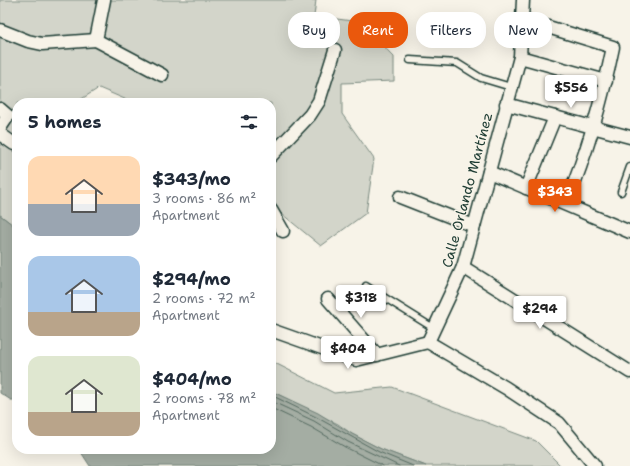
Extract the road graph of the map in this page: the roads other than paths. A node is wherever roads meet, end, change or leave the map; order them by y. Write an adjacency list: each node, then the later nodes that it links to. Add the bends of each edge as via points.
1 (104, 0): 6 (street)
2 (523, 0): 3 (street, Calle Orlando Martínez)
3 (522, 12)
4 (552, 28): 12 (street, via 612,47)
5 (0, 30): 6 (street, via 42,44)
6 (96, 40): 11 (street)
7 (520, 48): 9 (street, Calle Orlando Martínez)
8 (335, 50): 22 (street, via 319,101 310,115)
9 (520, 57): 12 (street); 13 (street, Calle Orlando Martínez)
10 (410, 60): 13 (lane, via 457,63 481,78)
11 (162, 76)
12 (606, 81): 18 (street, via 601,90)
13 (511, 87): 14 (street, Calle Orlando Martínez)
14 (506, 104): 16 (street); 24 (street, Calle Orlando Martínez)
15 (0, 109): 17 (street, via 8,116)
16 (555, 117): 18 (street); 26 (street)
17 (0, 128)
18 (594, 128): 20 (street); 29 (street)
19 (0, 134): 21 (street)
20 (630, 137)
21 (12, 143)
22 (276, 151)
23 (630, 167): 25 (lane)
24 (489, 172): 26 (street); 31 (street, Calle Orlando Martínez)
25 (628, 176): 27 (lane)
26 (526, 188): 29 (street)
27 (621, 192)
28 (400, 197): 31 (street)
29 (566, 204): 33 (street)
30 (276, 219): 32 (street)
31 (474, 226): 34 (street, Calle Orlando Martínez)
32 (283, 231)
33 (630, 232)
34 (463, 267): 37 (street, Calle Orlando Martínez); 41 (street)
35 (366, 286): 37 (lane)
36 (328, 299): 40 (street)
37 (435, 329): 39 (street, Calle Orlando Martínez)
38 (276, 332): 40 (street, via 356,360)
39 (428, 342): 40 (street); 42 (street, via 560,422)
40 (377, 355)
41 (630, 372)
42 (595, 466)

